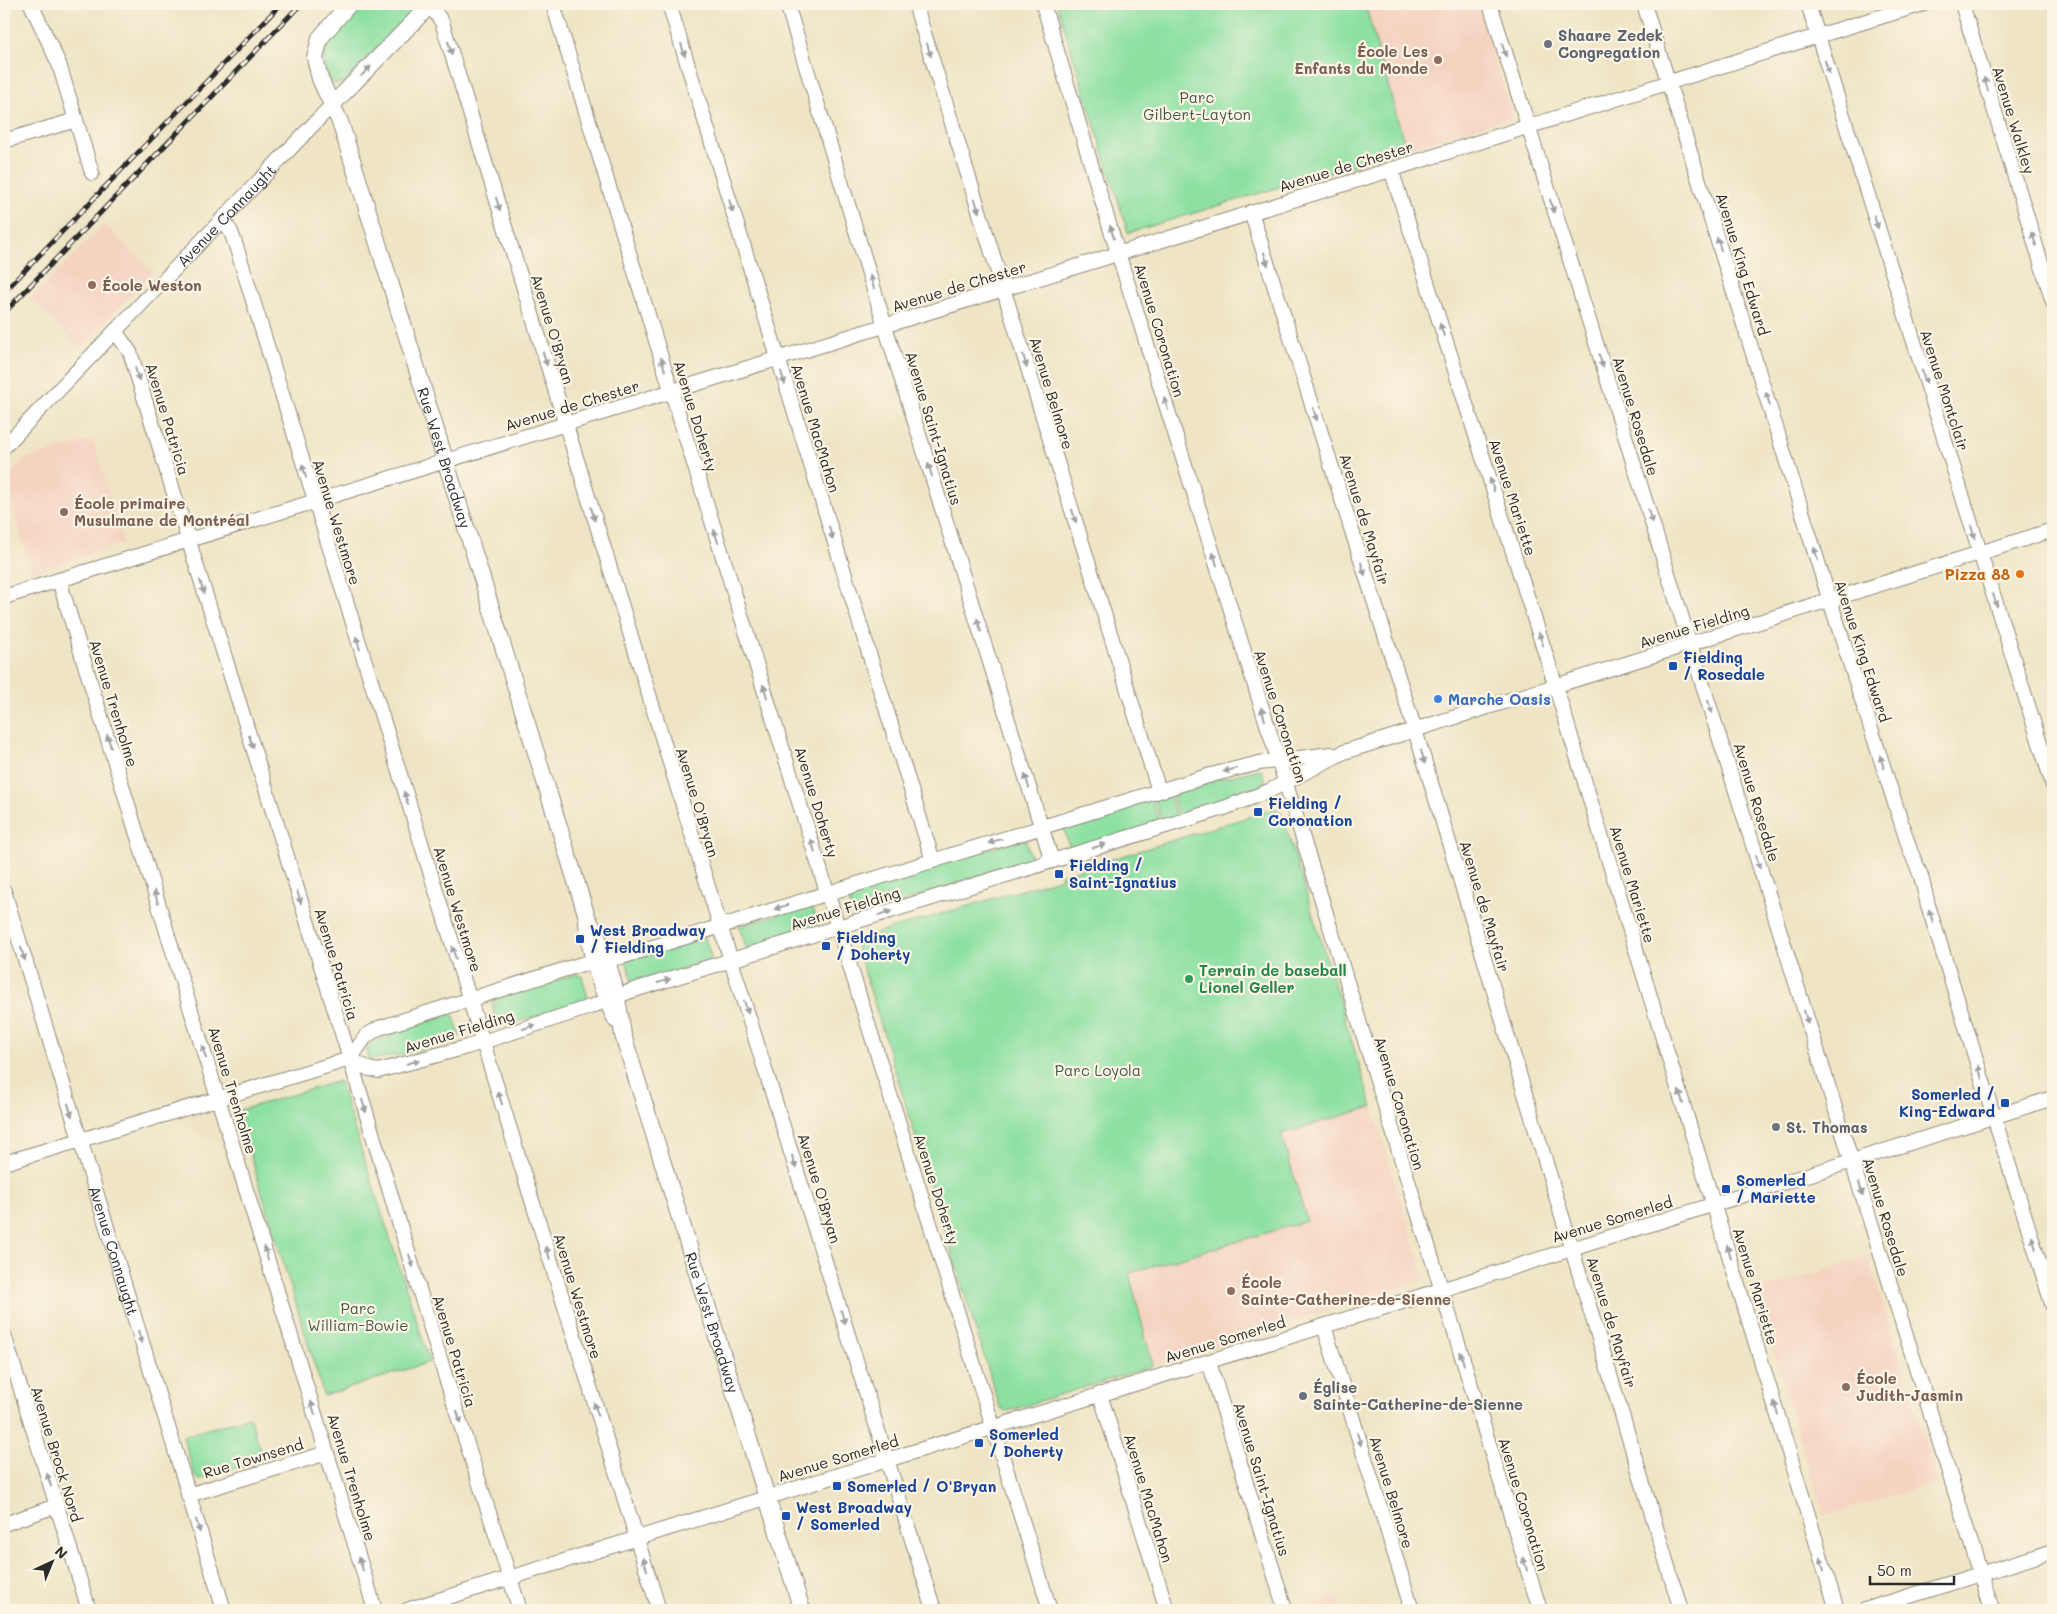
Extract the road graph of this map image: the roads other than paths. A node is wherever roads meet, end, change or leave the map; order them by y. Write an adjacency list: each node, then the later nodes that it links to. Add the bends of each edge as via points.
1 (31, 4): 17 (street, via 58,64)
2 (430, 4): 16 (street, Avenue Connaught, one-way to 2); 31 (street, Avenue O'Bryan, one-way to 31, via 442,22)
3 (553, 4): 30 (street, Avenue Doherty, one-way to 3)
4 (669, 4): 29 (street, Avenue MacMahon, one-way to 29)
5 (788, 4): 27 (street, Avenue Saint-Ignatius, one-way to 5)
6 (915, 4): 25 (street, Avenue Belmore, one-way to 25)
7 (1043, 4): 24 (street, Avenue Coronation, one-way to 7)
8 (1490, 4): 18 (street, Avenue Rosedale, one-way to 18)
9 (1644, 4): 15 (street, Avenue King Edward)
10 (1808, 4): 14 (street, Avenue Montclair)
11 (1923, 4): 14 (street, Avenue de Chester)
12 (1962, 4): 26 (street, Avenue Walkley, one-way to 12)
13 (348, 6): 16 (street, Rue West Broadway, via 323,33 316,51 317,72)
14 (1817, 36): 15 (street, Avenue de Chester); 37 (street, Avenue Montclair, one-way to 37)
15 (1669, 82): 18 (street, Avenue de Chester); 40 (street, Avenue King Edward, one-way to 15)
16 (332, 105): 23 (street, Avenue Connaught); 33 (street, Rue West Broadway, via 353,163)
17 (76, 120): 19 (street); 21 (street)
18 (1528, 127): 20 (street, Avenue de Chester); 41 (street, Avenue Rosedale, one-way to 41)
19 (4, 141)
20 (1391, 169): 22 (street, Avenue de Chester); 42 (street, Avenue Mariette, one-way to 20)
21 (92, 173)
22 (1251, 212): 24 (street, Avenue de Chester); 43 (street, Avenue de Mayfair, one-way to 43)
23 (222, 219): 28 (street, Avenue Connaught); 34 (street, Avenue Westmore, one-way to 23, via 237,249)
24 (1118, 253): 25 (street, Avenue de Chester); 45 (street, Avenue Coronation, one-way to 24)
25 (1002, 289): 27 (street, Avenue de Chester); 48 (street, Avenue Belmore, one-way to 48)
26 (2053, 302)
27 (885, 326): 29 (street, Avenue de Chester); 49 (street, Avenue Saint-Ignatius, one-way to 27)
28 (115, 331): 32 (street, Avenue Connaught); 36 (street, Avenue Patricia, one-way to 36, via 130,352)
29 (777, 359): 30 (street, Avenue de Chester); 50 (street, Avenue MacMahon, one-way to 50)
30 (671, 391): 31 (street, Avenue de Chester); 53 (street, Avenue Doherty, one-way to 30)
31 (565, 424): 33 (street, Avenue de Chester); 54 (street, Avenue O'Bryan, one-way to 54)
32 (4, 447)
33 (445, 462): 34 (street, Avenue de Chester); 57 (street, Rue West Broadway, via 586,917 589,946)
34 (314, 502): 36 (street, Avenue de Chester); 59 (street, Avenue Westmore, one-way to 34)
35 (2053, 530): 37 (street, Avenue Fielding)
36 (188, 540): 38 (street, Avenue de Chester); 61 (street, Avenue Patricia, one-way to 61)
37 (1980, 554): 40 (street, Avenue Fielding); 47 (street, Avenue Montclair, one-way to 47)
38 (59, 580): 39 (street, Avenue de Chester); 62 (street, Avenue Trenholme, one-way to 38)
39 (4, 597)
40 (1831, 600): 41 (street, Avenue Fielding); 64 (street, Avenue King Edward, one-way to 40, via 1928,905 1922,876 1910,850)
41 (1690, 644): 42 (street, Avenue Fielding); 66 (street, Avenue Rosedale, one-way to 66)
42 (1556, 686): 43 (street, Avenue Fielding); 68 (street, Avenue Mariette, one-way to 42)
43 (1414, 730): 44 (street, Avenue Fielding); 69 (street, Avenue de Mayfair, one-way to 69)
44 (1344, 752): 45 (street, Avenue Fielding); 46 (street, Avenue Fielding)
45 (1278, 760): 46 (street, Avenue Coronation); 48 (street, Avenue Fielding, one-way to 48)
46 (1285, 782): 51 (street, Avenue Fielding, one-way to 46, via 1224,808); 70 (street, Avenue Coronation)
47 (2053, 785)
48 (1159, 791): 49 (street, Avenue Fielding)
49 (1042, 827): 50 (street, Avenue Fielding, one-way to 50); 51 (street, Avenue Saint-Ignatius)
50 (933, 860): 53 (street, Avenue Fielding)
51 (1052, 861): 55 (street, Avenue Fielding, one-way to 51)
52 (4, 891): 65 (street, Avenue Connaught, one-way to 65)
53 (828, 893): 54 (street, Avenue Fielding, one-way to 54); 55 (street, Avenue Doherty)
54 (720, 926): 56 (street, Avenue O'Bryan); 57 (street, Avenue Fielding)
55 (838, 927): 56 (street, Avenue Fielding); 76 (street, Avenue Doherty)
56 (732, 960): 58 (street, Avenue Fielding, one-way to 56); 78 (street, Avenue O'Bryan, one-way to 78)
57 (600, 961): 58 (street, Rue West Broadway); 59 (street, Avenue Fielding)
58 (612, 999): 60 (street, Avenue Fielding, one-way to 58); 80 (street, Rue West Broadway)
59 (469, 1000): 60 (street, Avenue Westmore); 61 (street, Avenue Fielding, via 372,1031)
60 (482, 1042): 61 (street, Avenue Fielding, one-way to 60, via 378,1071); 83 (street, Avenue Westmore, one-way to 60)
61 (350, 1059): 62 (street); 86 (street, Avenue Patricia, one-way to 86)
62 (219, 1098): 65 (street); 77 (street, Avenue Trenholme, one-way to 62)
63 (2053, 1098): 64 (street, Avenue Somerled)
64 (1994, 1117): 66 (street, Avenue Somerled); 71 (street, Avenue King Edward, one-way to 64)
65 (80, 1140): 67 (street); 79 (street, Avenue Connaught, one-way to 79)
66 (1852, 1161): 68 (street, Avenue Somerled); 85 (street, Avenue Rosedale, one-way to 85)
67 (4, 1163)
68 (1714, 1204): 69 (street, Avenue Somerled); 101 (street, Avenue Mariette, one-way to 68)
69 (1573, 1249): 70 (street, Avenue Somerled); 100 (street, Avenue de Mayfair)
70 (1441, 1290): 72 (street, Avenue Somerled); 99 (street, Avenue Coronation, one-way to 70)
71 (2053, 1307)
72 (1324, 1326): 74 (street, Avenue Somerled); 98 (street, Avenue Belmore, one-way to 98)
73 (4, 1335): 81 (street, Avenue Brock Nord, one-way to 73)
74 (1209, 1362): 75 (street, Avenue Somerled); 87 (street, Avenue Saint-Ignatius)
75 (1100, 1394): 76 (street, Avenue Somerled); 97 (street, Avenue MacMahon)
76 (993, 1428): 78 (street, Avenue Somerled); 96 (street, Avenue Doherty)
77 (327, 1453): 79 (street, Rue Townsend); 90 (street, Avenue Trenholme, one-way to 77)
78 (887, 1460): 80 (street, Avenue Somerled); 95 (street, Avenue O'Bryan)
79 (188, 1495): 89 (street, Avenue Connaught, one-way to 89)
80 (767, 1498): 83 (street, Avenue Somerled); 94 (street, Rue West Broadway)
81 (56, 1506): 82 (street); 88 (street, Avenue Brock Nord)
82 (4, 1524)
83 (637, 1539): 86 (street, Avenue Somerled); 93 (street, Avenue Westmore, one-way to 83)
84 (2053, 1551): 85 (street)
85 (1981, 1574): 102 (street); 103 (street, Avenue Rosedale)
86 (510, 1578): 91 (street, Avenue Somerled); 92 (street, Avenue Patricia)
87 (1284, 1606)
88 (89, 1610)
89 (224, 1610)
90 (375, 1610)
91 (407, 1610)
92 (520, 1610)
93 (659, 1610)
94 (802, 1610)
95 (934, 1610)
96 (1050, 1610)
97 (1167, 1610)
98 (1412, 1610)
99 (1540, 1610)
100 (1682, 1610)
101 (1836, 1610)
102 (1865, 1610)
103 (1992, 1610)

